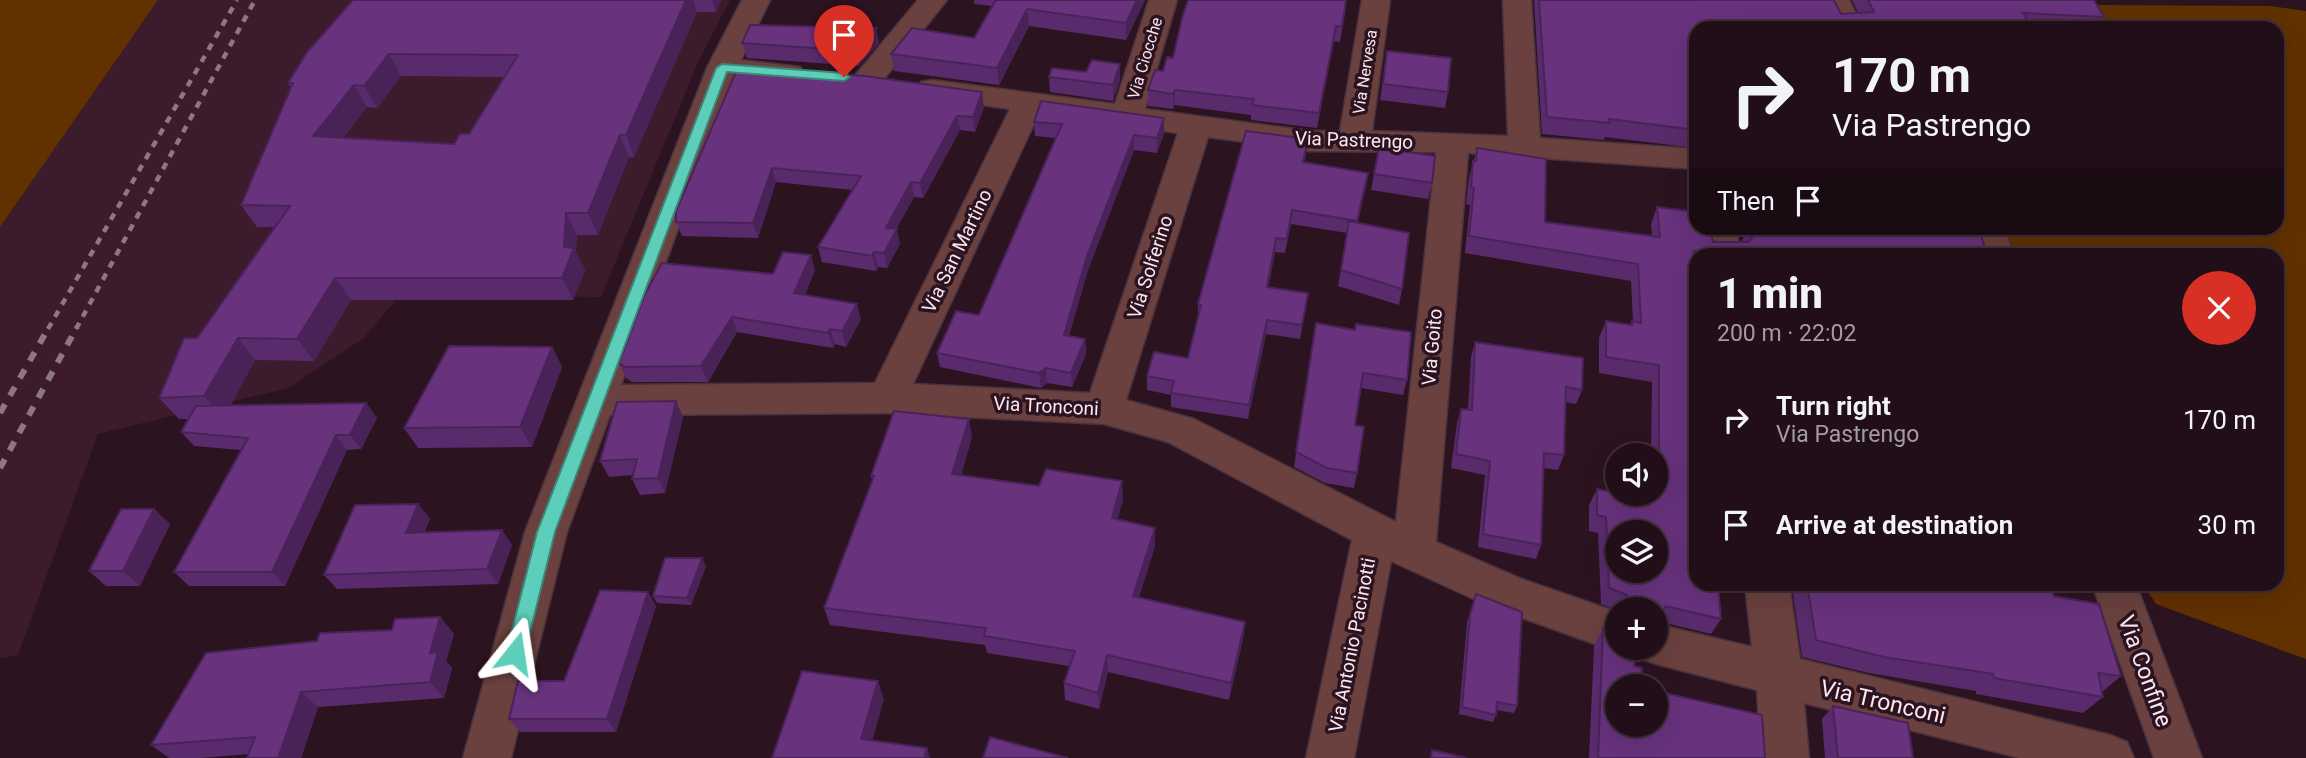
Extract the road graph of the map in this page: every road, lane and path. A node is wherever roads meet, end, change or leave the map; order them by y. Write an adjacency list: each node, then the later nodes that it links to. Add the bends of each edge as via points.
1 (756, 0): 8 (street)
2 (933, 0): 9 (street)
3 (1163, 0): 11 (street, Via Ciocche)
4 (1376, 0): 14 (street, Via Nervesa)
5 (1517, 0): 15 (street)
6 (1835, 0): 7 (street)
7 (1845, 21)
8 (722, 68): 9 (street, Via Pastrengo); 18 (street)
9 (841, 77): 10 (street, Via Pastrengo)
10 (1028, 104): 11 (street, Via Pastrengo); 17 (street, Via San Martino)
11 (1127, 116): 12 (street, Via Pastrengo)
12 (1196, 125): 14 (street, Via Pastrengo); 19 (street, Via Solferino)
13 (1453, 142): 14 (street, Via Pastrengo); 15 (street, Via Pastrengo); 21 (street, Via Goito)
14 (1354, 143)
15 (1524, 146): 16 (street, Via Pastrengo)
16 (1689, 158)
17 (887, 398): 18 (street, Via Tronconi); 19 (street, Via Tronconi)
18 (595, 400): 28 (street, via 546,532)
19 (1104, 409): 20 (street, Via Tronconi, via 1180,429)
20 (1375, 532): 21 (street, Via Tronconi); 29 (street, Via Antonio Pacinotti)
21 (1414, 552): 24 (street, Via Tronconi, via 1505,592)
22 (1768, 591): 26 (street)
23 (2117, 591): 31 (street, Via Confine)
24 (1605, 628)
25 (1668, 647): 26 (street, Via Tronconi)
26 (1779, 677): 27 (street, Via Tronconi); 30 (street)
27 (2088, 755)
28 (487, 758)
29 (1329, 758)
30 (1785, 758)
31 (2178, 758)

